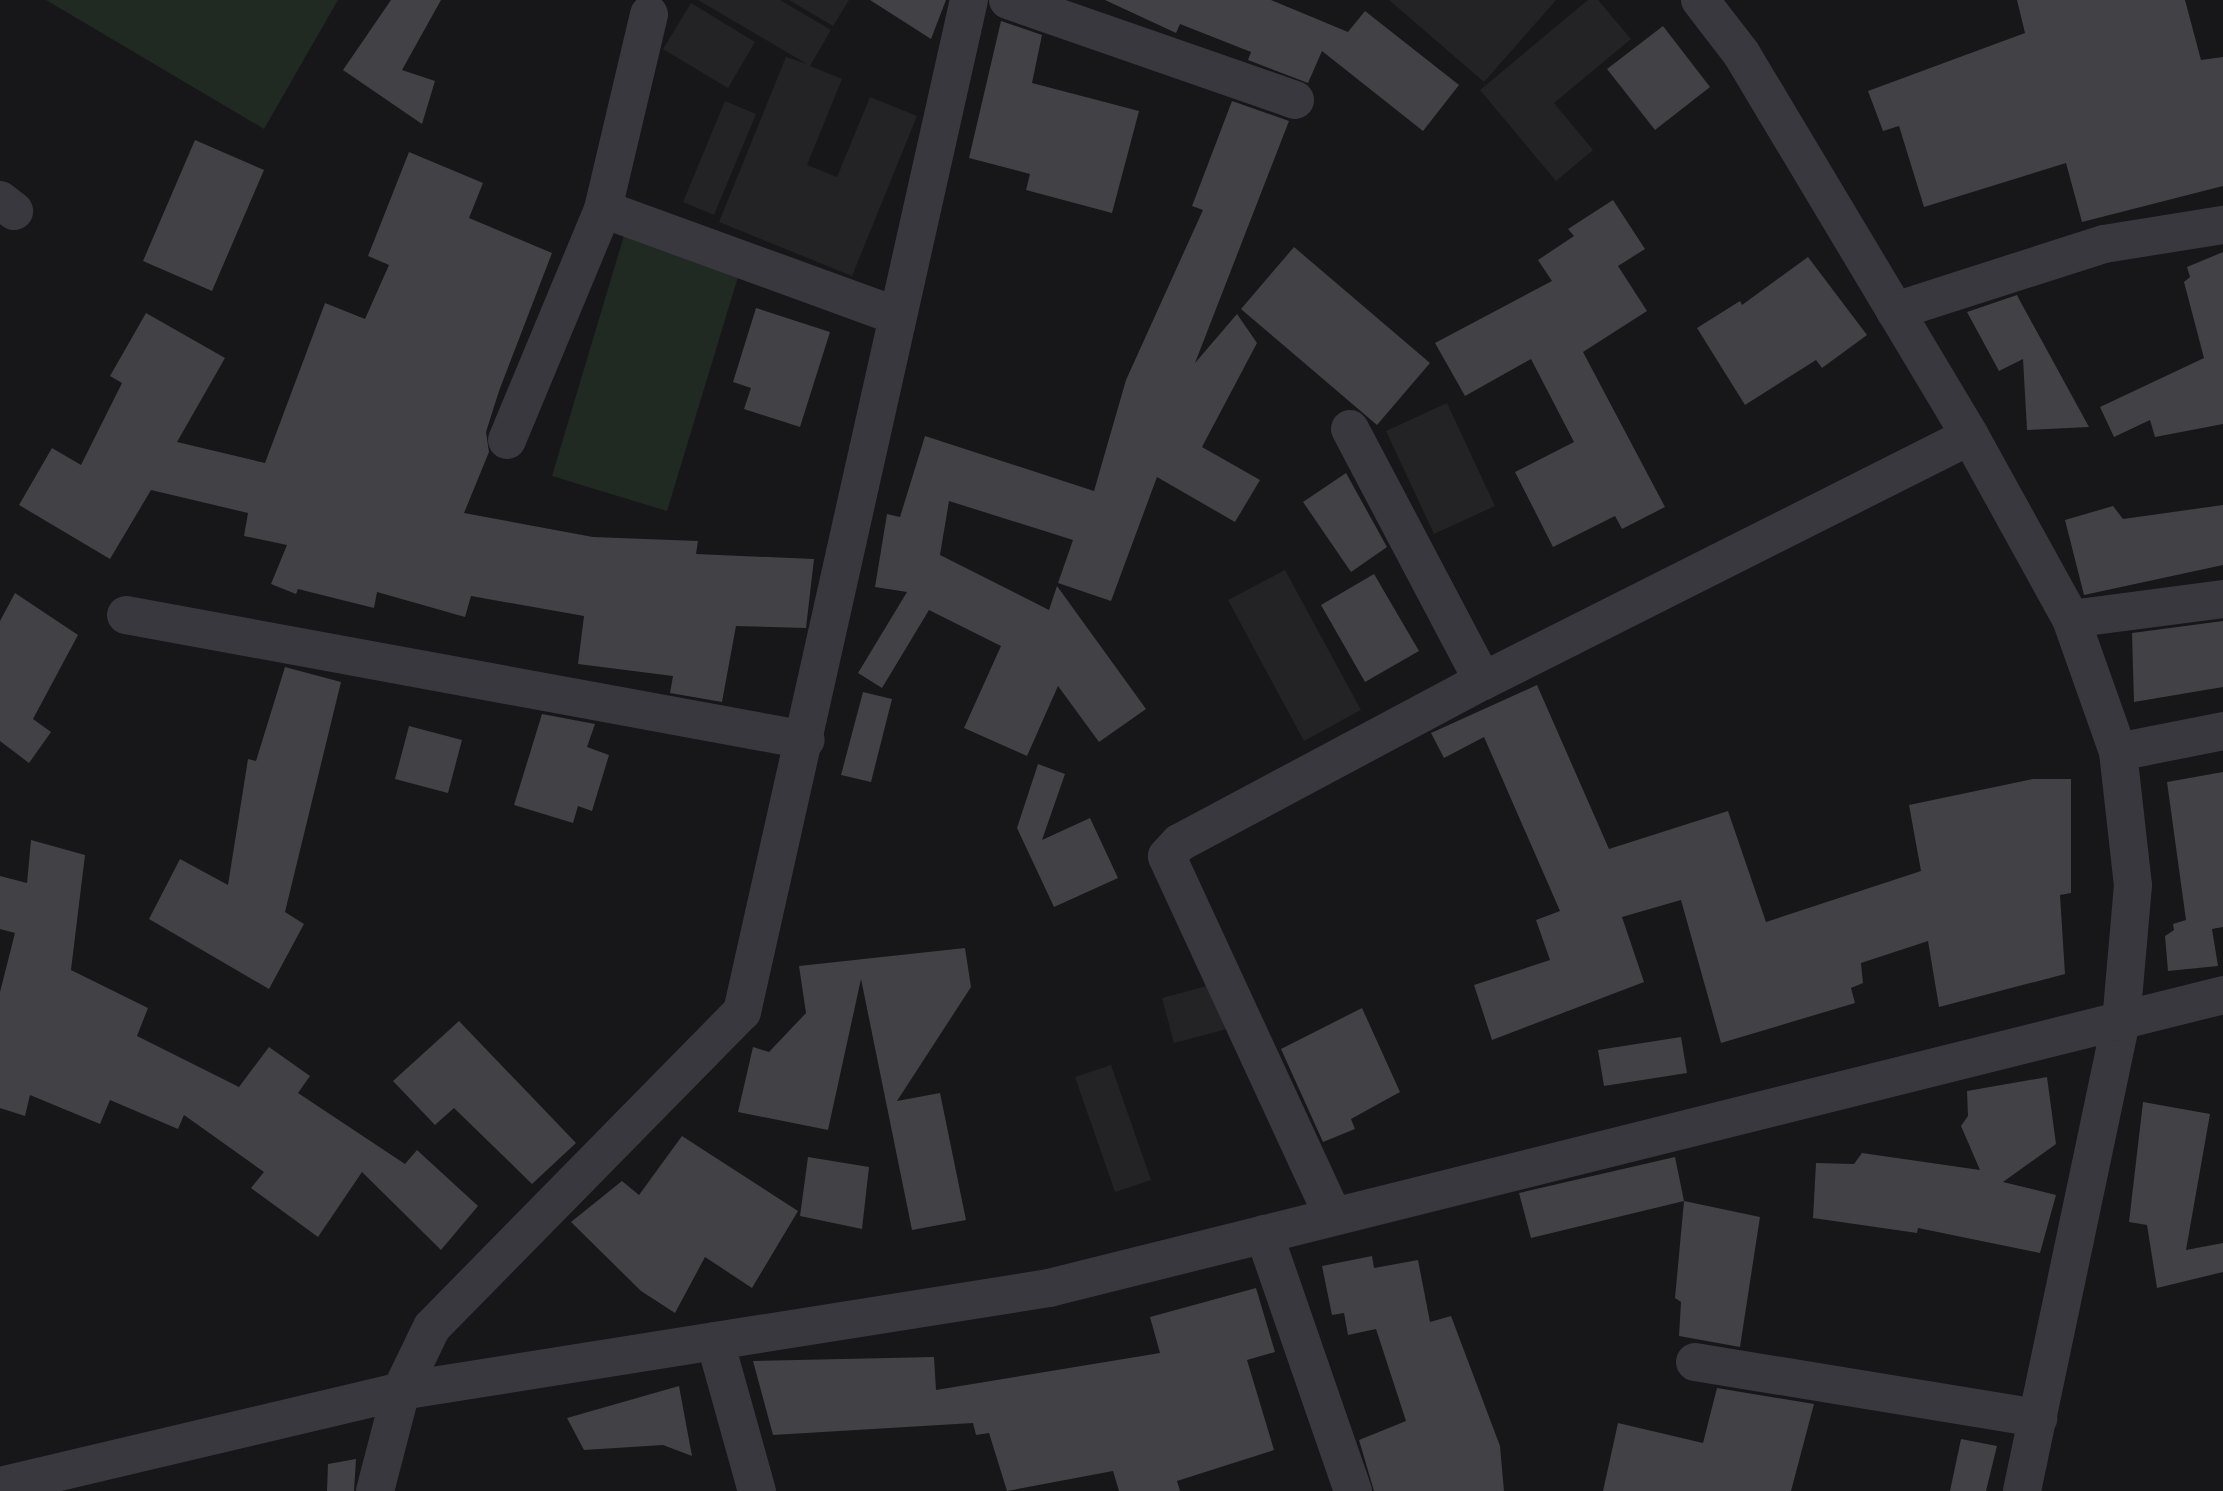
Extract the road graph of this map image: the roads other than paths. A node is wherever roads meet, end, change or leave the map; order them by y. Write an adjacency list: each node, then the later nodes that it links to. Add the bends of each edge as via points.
1 (969, 0): 9 (street)
2 (1008, 0): 5 (street)
3 (1700, 0): 8 (street, via 1741,53)
4 (649, 14): 6 (street)
5 (1295, 100)
6 (603, 209): 9 (street); 12 (street)
7 (2223, 225): 8 (street, via 2104,244)
8 (1895, 311): 11 (street)
9 (895, 315): 18 (street)
10 (1350, 429): 16 (street)
11 (1970, 436): 15 (street); 16 (street)
12 (507, 440)
13 (2223, 599): 15 (street)
14 (126, 615): 18 (street)
15 (2071, 619): 19 (street)
16 (1483, 681): 22 (street, via 1179,843 1167,856)
17 (2223, 731): 19 (street)
18 (806, 740): 26 (street, via 742,1012 432,1327)
19 (2118, 752): 21 (street, via 2133,885)
20 (2223, 995): 21 (street)
21 (2121, 1021): 22 (street); 27 (street)
22 (1333, 1216): 23 (street)
23 (1264, 1234): 24 (street, via 1049,1288); 31 (street)
24 (715, 1341): 26 (street); 30 (street)
25 (1695, 1362): 27 (street)
26 (401, 1391): 28 (street); 29 (street)
27 (2038, 1418): 32 (street)
28 (0, 1486)
29 (375, 1491)
30 (757, 1491)
31 (1353, 1491)
32 (2022, 1491)

